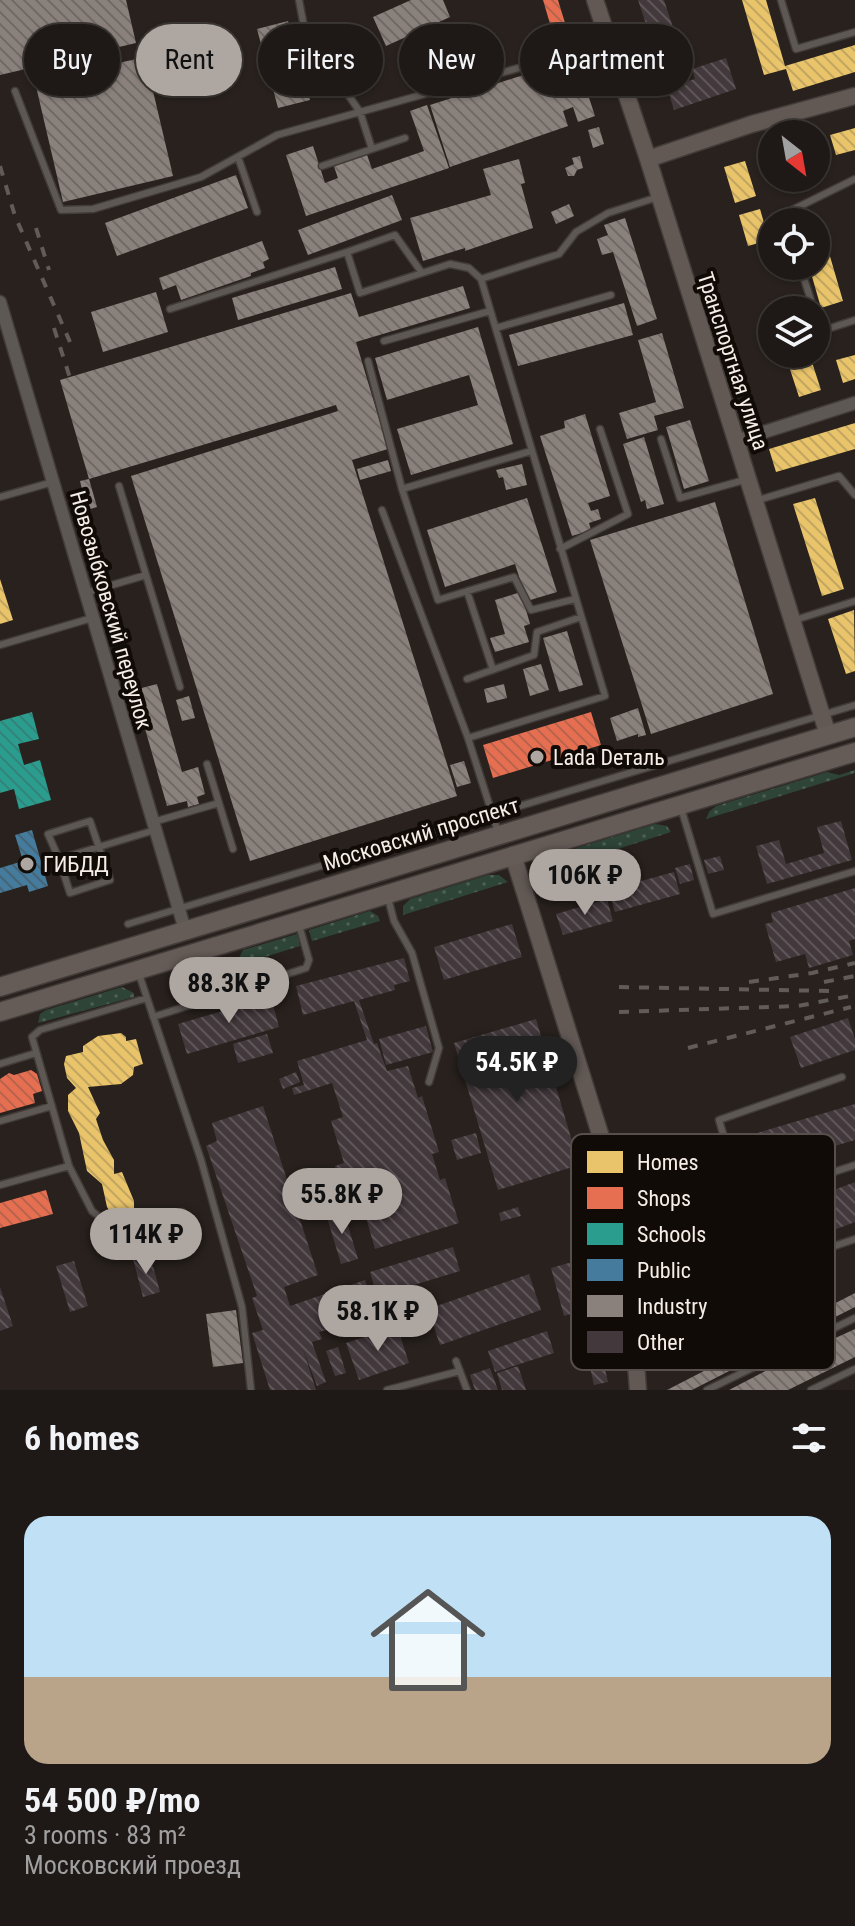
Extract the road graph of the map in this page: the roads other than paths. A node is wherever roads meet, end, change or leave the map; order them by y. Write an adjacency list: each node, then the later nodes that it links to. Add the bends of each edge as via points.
1 (299, 0): 10 (lane, via 305,32)
2 (595, 0): 4 (street, Транспортная улица)
3 (781, 0): 5 (lane, via 796,49)
4 (603, 24)
5 (855, 32)
6 (520, 68): 10 (lane)
7 (15, 91): 13 (lane, via 61,210 93,209 201,177)
8 (627, 96): 14 (street, Транспортная улица)
9 (855, 96): 14 (street)
10 (360, 112): 12 (lane); 13 (lane, via 277,135)
11 (405, 138): 12 (lane)
12 (372, 149): 15 (lane)
13 (238, 157): 19 (lane)
14 (648, 159): 17 (street, Транспортная улица)
15 (322, 166)
16 (855, 179): 18 (lane)
17 (658, 197): 22 (lane, via 608,213 576,232 559,254); 36 (street, Транспортная улица)
18 (796, 208)
19 (257, 212)
20 (347, 252): 21 (lane, via 395,235); 21 (lane, via 360,293); 25 (lane)
21 (422, 273): 22 (lane, via 450,264 469,268)
22 (481, 279): 26 (lane)
23 (611, 295): 28 (lane)
24 (0, 302): 31 (street, Новозыбковский переулок)
25 (170, 309)
26 (490, 311): 28 (lane); 30 (lane)
27 (855, 320): 29 (lane)
28 (496, 328): 37 (lane)
29 (830, 328)
30 (384, 341)
31 (6, 348): 39 (street, Новозыбковский переулок)
32 (368, 361): 41 (lane)
33 (855, 403): 36 (street)
34 (600, 429): 46 (lane, via 628,514)
35 (661, 439): 38 (lane, via 680,498)
36 (736, 441): 38 (street, Транспортная улица)
37 (531, 451): 41 (lane); 46 (lane)
38 (748, 479): 44 (street, Транспортная улица)
39 (53, 482): 43 (lane); 49 (street, Новозыбковский переулок)
40 (119, 486): 47 (lane)
41 (402, 489): 48 (lane, via 438,600)
42 (855, 495): 44 (lane, via 839,476)
43 (0, 497)
44 (754, 501): 54 (street, Транспортная улица)
45 (382, 510): 63 (lane)
46 (560, 549): 50 (lane)
47 (146, 575): 49 (lane); 58 (lane)
48 (467, 591): 50 (lane, via 514,577 531,610); 56 (lane)
49 (85, 593): 53 (street, Новозыбковский переулок)
50 (575, 599): 52 (lane)
51 (855, 601): 54 (lane)
52 (581, 617): 56 (lane, via 537,632 534,655); 63 (lane, via 605,696)
53 (92, 618): 55 (lane); 70 (street, Новозыбковский переулок)
54 (792, 621): 60 (street, Транспортная улица)
55 (0, 645)
56 (493, 670): 57 (lane)
57 (467, 679)
58 (180, 687)
59 (855, 705): 60 (lane)
60 (821, 716): 62 (street, Транспортная улица); 69 (lane)
61 (855, 727): 62 (main road, Московский проспект)
62 (828, 735): 65 (main road); 71 (main road, Московский проспект)
63 (468, 738): 69 (lane)
64 (855, 752): 65 (main road)
65 (835, 758): 68 (main road)
66 (207, 764): 67 (lane)
67 (219, 803): 70 (lane); 73 (lane)
68 (680, 805): 74 (main road); 76 (lane, via 713,914)
69 (492, 813): 71 (lane); 78 (lane)
70 (154, 826): 72 (lane); 78 (street, Новозыбковский переулок)
71 (499, 835): 81 (main road, Московский проспект)
72 (99, 847): 75 (lane); 75 (lane, via 90,821 76,825 48,834); 75 (lane, via 110,880 70,893)
73 (233, 849)
74 (513, 855): 77 (main road); 94 (street)
75 (59, 859)
76 (855, 871)
77 (387, 895): 79 (main road); 91 (lane, via 412,953 439,1048)
78 (178, 908): 80 (lane); 81 (street, Новозыбковский переулок)
79 (298, 922): 82 (main road); 87 (lane, via 309,960 306,968)
80 (128, 924)
81 (185, 930): 82 (main road); 84 (main road, Московский проспект)
82 (193, 954): 83 (main road)
83 (138, 970): 85 (lane); 86 (main road)
84 (0, 987)
85 (147, 998): 87 (lane); 88 (lane, via 34,1033)
86 (0, 1012)
87 (153, 1017): 110 (lane, via 242,1307)
88 (36, 1053): 89 (lane); 92 (lane)
89 (0, 1064)
90 (842, 1077): 95 (lane, via 719,1120)
91 (429, 1082)
92 (52, 1106): 93 (lane); 97 (lane)
93 (0, 1121)
94 (600, 1134)
95 (723, 1134)
96 (855, 1165): 98 (lane)
97 (69, 1166): 99 (lane); 100 (lane, via 92,1211 109,1225 128,1228)
98 (835, 1171)
99 (0, 1185)
100 (182, 1212)
101 (855, 1239): 102 (lane)
102 (835, 1246)
103 (855, 1318): 104 (lane)
104 (835, 1328)
105 (456, 1361): 109 (lane)
106 (855, 1369): 115 (lane)
107 (637, 1370): 113 (street)
108 (748, 1370): 114 (lane)
109 (460, 1371): 111 (lane); 112 (lane)
110 (251, 1390)
111 (387, 1390)
112 (467, 1390)
113 (638, 1390)
114 (707, 1390)
115 (811, 1390)

